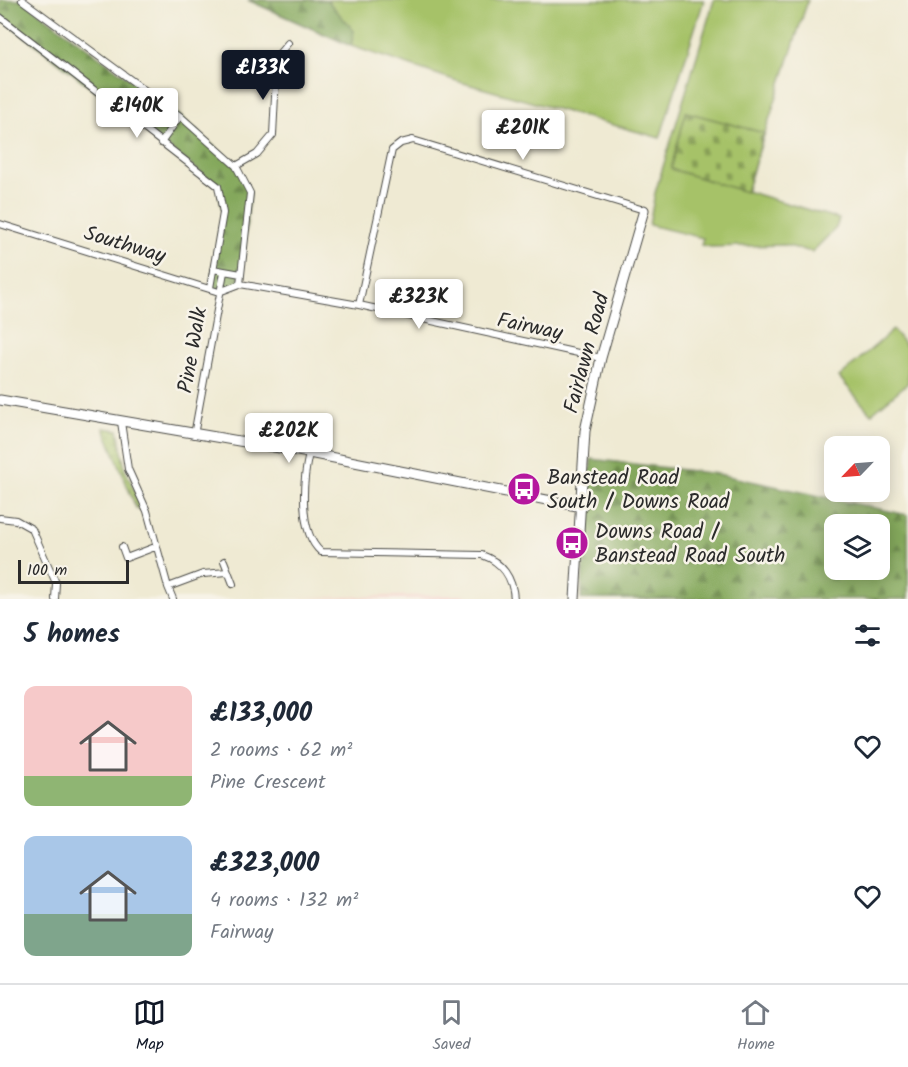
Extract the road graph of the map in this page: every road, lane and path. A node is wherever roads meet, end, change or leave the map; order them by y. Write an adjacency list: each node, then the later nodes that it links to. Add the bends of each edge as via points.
1 (22, 0): 4 (street)
2 (0, 17): 5 (street, Pine Walk)
3 (288, 43): 6 (street, via 277,56 273,135 257,154)
4 (180, 116): 5 (street); 6 (street)
5 (161, 143): 9 (street, Pine Walk, via 218,186 223,213)
6 (236, 166): 11 (street, via 250,193)
7 (644, 210): 15 (street, via 413,140 400,143 392,150); 16 (street, Fairlawn Road)
8 (0, 224): 13 (street, Southway)
9 (213, 269): 10 (street); 13 (street, Pine Walk)
10 (224, 272): 11 (street); 14 (street, Pine Walk)
11 (241, 274): 12 (street)
12 (240, 284): 14 (street); 15 (street, Fairway)
13 (210, 288): 14 (street, Southway)
14 (219, 292): 19 (street, Pine Walk)
15 (358, 305): 16 (street, Fairway)
16 (601, 358): 21 (street, Fairlawn Road, via 585,431)
17 (0, 400): 18 (street)
18 (121, 422): 19 (street); 24 (street, via 124,454 147,511)
19 (194, 435): 20 (street)
20 (309, 453): 21 (street); 31 (street, via 303,504 319,550 328,554 482,555 507,575)
21 (582, 507): 32 (street, Fairlawn Road)
22 (0, 518): 29 (street, via 16,520 32,529 56,583)
23 (122, 547): 24 (street, via 126,558)
24 (155, 547): 28 (street)
25 (224, 561): 26 (street)
26 (227, 572): 27 (street); 28 (street, via 203,574)
27 (233, 584)
28 (168, 587): 30 (street)
29 (55, 599)
30 (173, 599)
31 (514, 599)
32 (574, 599)

